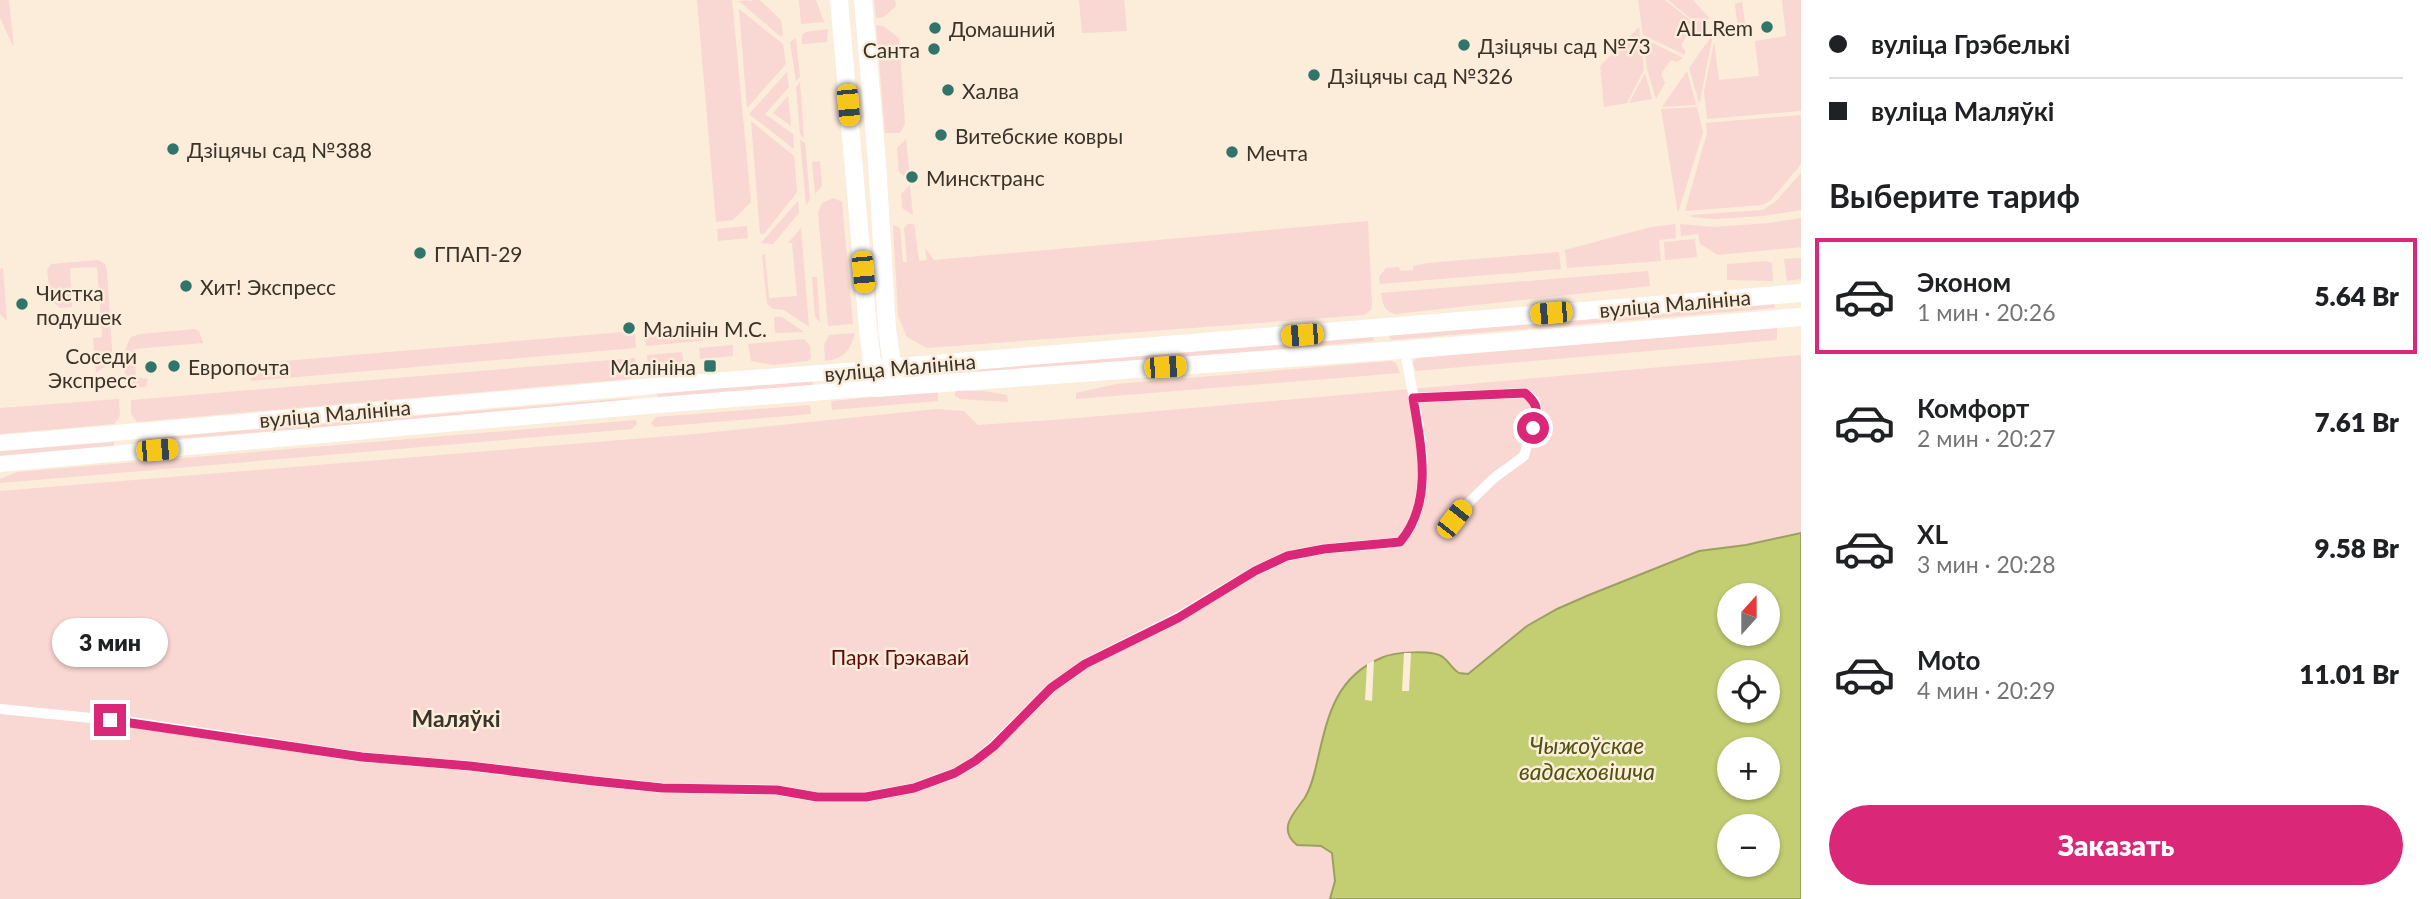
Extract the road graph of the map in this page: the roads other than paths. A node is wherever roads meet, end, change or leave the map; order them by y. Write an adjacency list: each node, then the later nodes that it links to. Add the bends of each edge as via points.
1 (839, 0): 9 (main road)
2 (863, 0): 8 (main road)
3 (1801, 293): 5 (main road, вуліца Малініна)
4 (1801, 317): 6 (main road, вуліца Малініна)
5 (1381, 329): 7 (main road); 8 (main road, вуліца Малініна)
6 (1405, 350): 7 (main road, вуліца Малініна); 10 (street)
7 (1383, 351): 8 (main road, вуліца Малініна)
8 (894, 377): 9 (main road, вуліца Малініна)
9 (874, 378): 11 (main road, вуліца Малініна, via 711,381); 12 (main road, вуліца Малініна, via 647,405)
10 (1413, 398): 13 (street, via 1525,393 1535,401 1537,410 1524,456 1484,488); 14 (street, via 1423,477 1414,517 1400,542 1287,556 1255,571 1178,618 1085,664 1051,688 975,761 955,773 887,794 847,798 777,790 662,788 362,757 132,722)
11 (0, 443)
12 (0, 464)
13 (1444, 532)
14 (0, 709)

